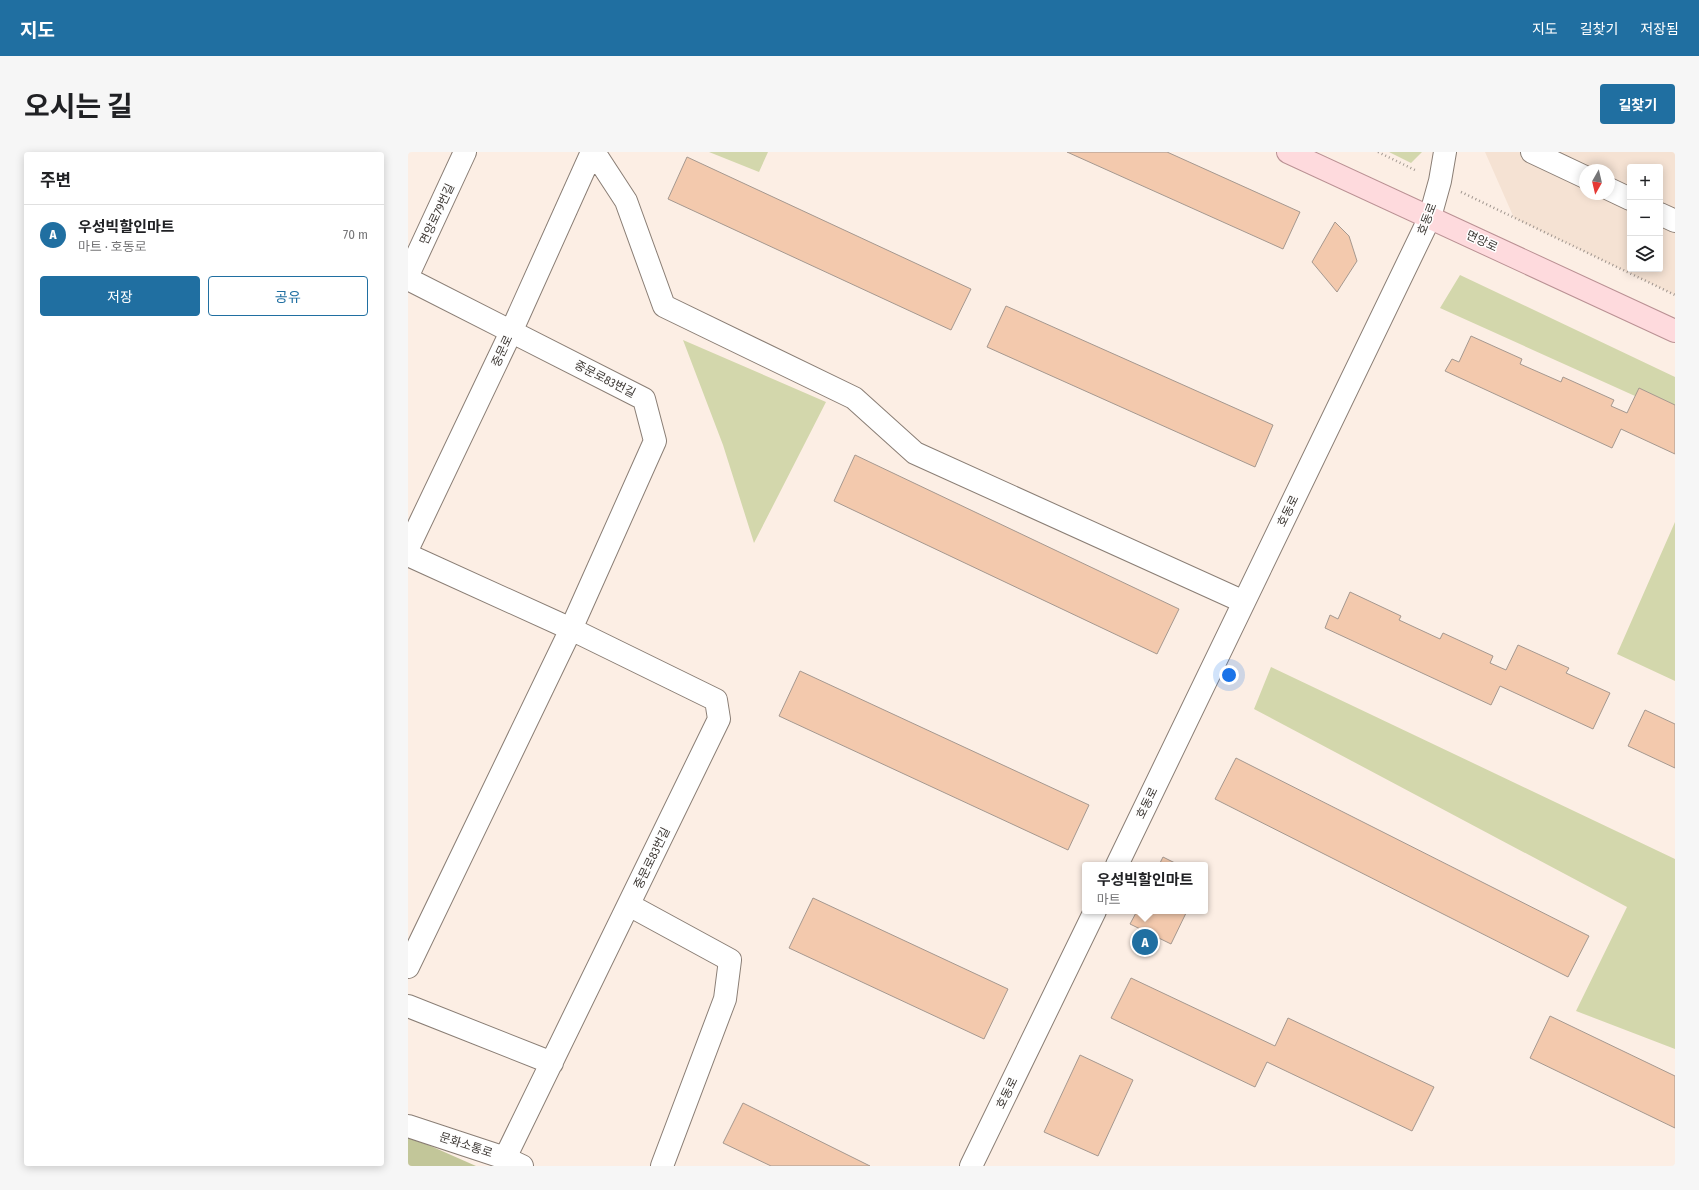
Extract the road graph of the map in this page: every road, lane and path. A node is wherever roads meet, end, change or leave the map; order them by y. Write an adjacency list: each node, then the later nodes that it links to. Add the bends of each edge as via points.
1 (465, 152): 15 (street, 면앙로79번길)
2 (593, 152): 19 (street, 중문로); 22 (street, via 626,201 664,306 854,398 915,453)
3 (1288, 152): 13 (main road, 면앙로)
4 (1378, 152): 9 (path)
5 (1445, 152): 9 (street, 호동로)
6 (1532, 152): 7 (street)
7 (1567, 160): 8 (street)
8 (1579, 171)
9 (1440, 182): 13 (street, 호동로); 17 (path)
10 (1615, 192): 11 (street)
11 (1627, 198)
12 (1663, 215): 14 (street)
13 (1430, 217): 18 (main road, 면앙로); 22 (street, 호동로)
14 (1675, 221)
15 (408, 275)
16 (408, 279): 19 (street, 중문로83번길)
17 (1675, 295)
18 (1675, 331)
19 (511, 332): 20 (street, 중문로); 23 (street, 중문로83번길, via 644,399 655,441)
20 (408, 548)
21 (408, 555): 23 (street, 중문로83번길)
22 (1244, 602): 24 (street, 호동로)
23 (571, 629): 25 (street, 중문로83번길, via 716,700 719,719); 27 (street, 중문로83번길)
24 (1118, 862)
25 (629, 905): 29 (street, 중문로83번길); 32 (street, via 730,960 725,999)
26 (1093, 914): 33 (street, 호동로)
27 (408, 967)
28 (408, 1006): 29 (street)
29 (552, 1063): 31 (street, 중문로83번길)
30 (408, 1126): 31 (street, 문화소통로)
31 (514, 1162)
32 (662, 1166)
33 (972, 1166)

